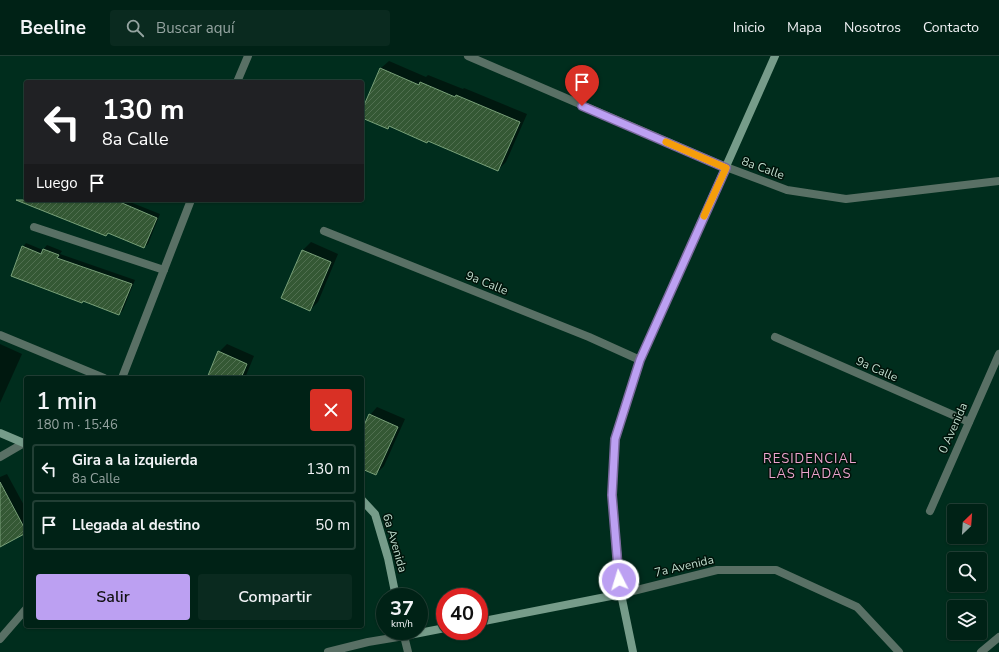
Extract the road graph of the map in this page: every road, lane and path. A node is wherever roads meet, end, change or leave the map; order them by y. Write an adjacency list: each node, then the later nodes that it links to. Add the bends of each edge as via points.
1 (248, 56): 4 (street)
2 (468, 56): 5 (street, 8a Calle)
3 (775, 56): 5 (street)
4 (238, 80)
5 (726, 168): 6 (street, 8a Calle, via 787,190 846,198); 14 (street)
6 (999, 181)
7 (190, 202): 10 (street)
8 (34, 227): 10 (street)
9 (324, 231): 14 (street, 9a Calle, via 589,337)
10 (164, 270): 16 (street)
11 (0, 335): 15 (street)
12 (776, 337): 17 (street, 9a Calle)
13 (999, 354): 17 (street, 0 Avenida)
14 (640, 360): 25 (street, via 615,439 612,495)
15 (99, 376)
16 (123, 376)
17 (969, 422): 23 (street, 0 Avenida)
18 (0, 433): 19 (street)
19 (24, 443)
20 (24, 444): 21 (street)
21 (0, 457)
22 (364, 502): 24 (street, 6a Avenida, via 375,514)
23 (930, 511)
24 (394, 588)
25 (621, 594): 27 (street, 7a Avenida); 34 (street); 35 (street, 7a Avenida, via 717,570 776,570 857,607)
26 (24, 611): 29 (street)
27 (488, 620)
28 (999, 637): 36 (street)
29 (0, 639)
30 (377, 640): 32 (street)
31 (405, 640): 33 (street)
32 (328, 652)
33 (408, 652)
34 (633, 652)
35 (899, 652)
36 (982, 652)

